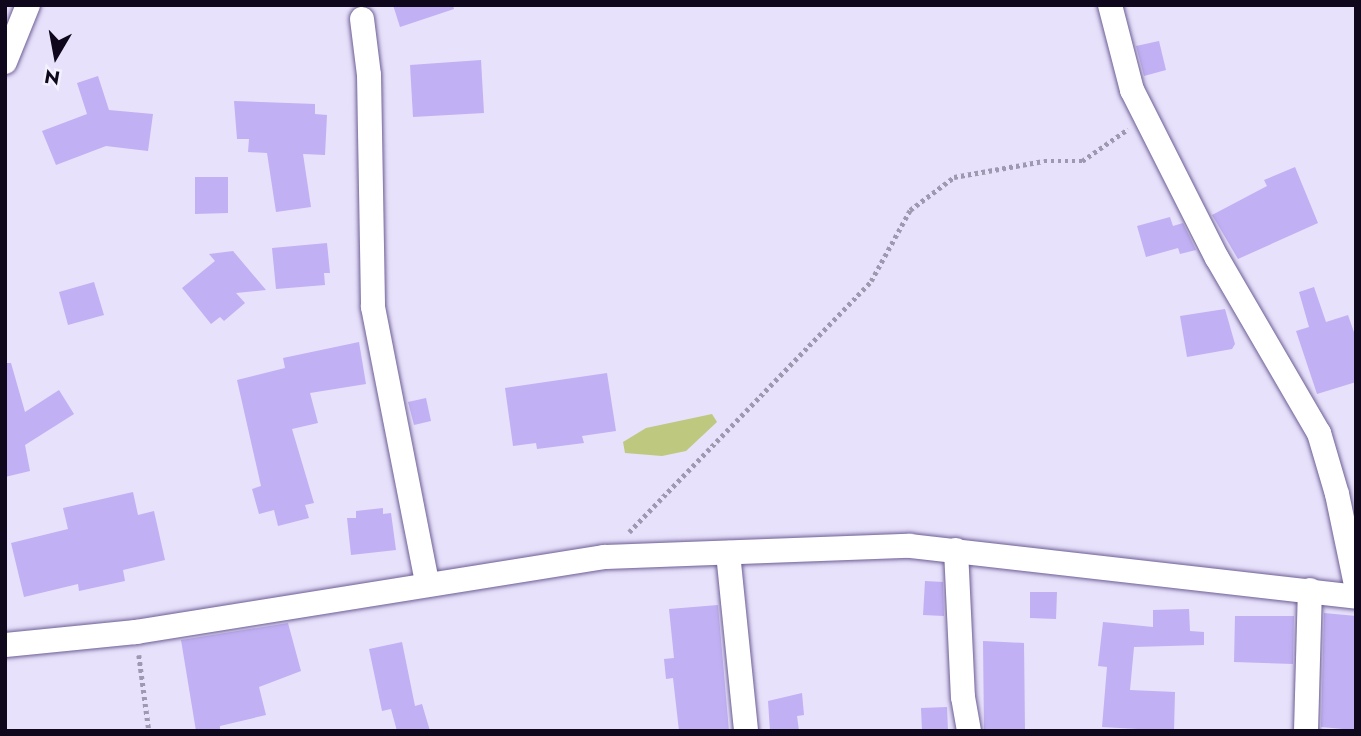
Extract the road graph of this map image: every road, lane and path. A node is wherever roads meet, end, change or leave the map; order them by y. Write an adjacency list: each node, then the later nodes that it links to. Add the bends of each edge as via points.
1 (28, 5): 4 (street)
2 (1110, 5): 5 (street, via 1132,90)
3 (362, 19): 10 (street, via 369,75 373,307)
4 (5, 62)
5 (1145, 117): 6 (street, via 1217,258); 9 (path, via 1082,161 1044,160 954,177 910,210 871,281 784,377)
6 (1347, 490): 11 (street)
7 (956, 550): 8 (street, via 910,546); 12 (street); 18 (street, via 963,697)
8 (727, 553): 9 (street); 17 (street)
9 (604, 557): 10 (street)
10 (427, 582): 14 (street)
11 (1356, 585)
12 (1310, 590): 13 (street); 19 (street)
13 (1356, 597)
14 (136, 632): 15 (street); 16 (path)
15 (5, 645)
16 (149, 731)
17 (746, 731)
18 (969, 731)
19 (1306, 731)

